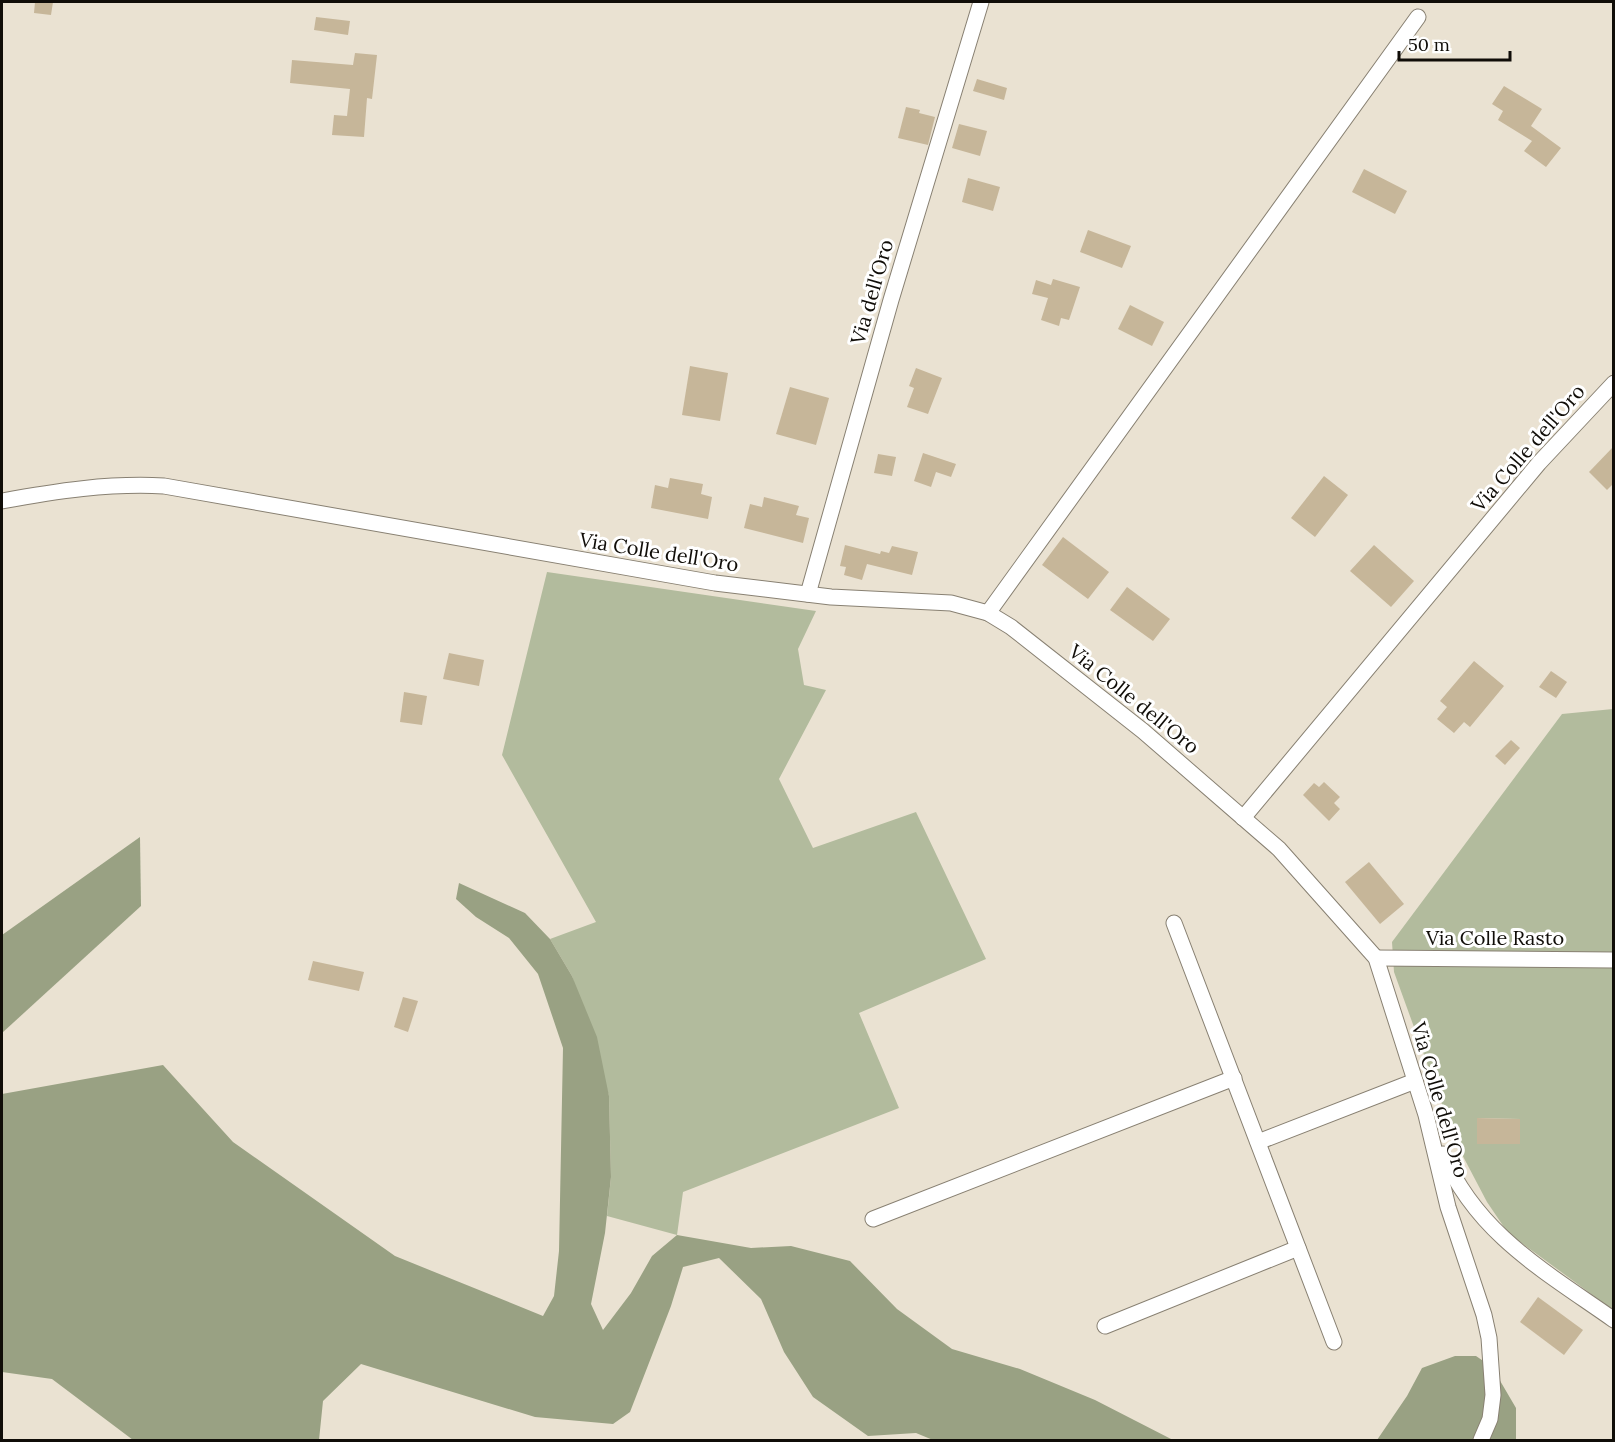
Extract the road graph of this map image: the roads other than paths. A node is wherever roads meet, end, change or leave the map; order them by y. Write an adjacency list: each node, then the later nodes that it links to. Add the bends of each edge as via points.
1 (981, 2): 5 (street, Via dell'Oro)
2 (1418, 17): 6 (street)
3 (1614, 383): 7 (street, Via Colle dell'Oro, via 1539,463)
4 (2, 501): 5 (street, Via Colle dell'Oro, via 93,487 164,486 704,581)
5 (808, 594): 6 (street, Via Colle dell'Oro, via 951,603)
6 (988, 613): 7 (street, Via Colle dell'Oro, via 1143,731)
7 (1243, 818): 9 (street, Via Colle dell'Oro, via 1279,849)
8 (1174, 923): 11 (street)
9 (1376, 958): 10 (street, Via Colle Rasto); 12 (street, Via Colle dell'Oro)
10 (1614, 960)
11 (1233, 1078): 14 (street); 15 (street)
12 (1415, 1081): 13 (street, Via Colle dell'Oro); 14 (street)
13 (1426, 1116): 17 (street, via 1451,1174 1480,1215 1522,1256); 20 (street, Via Colle dell'Oro, via 1448,1207 1489,1338 1493,1395 1490,1419)
14 (1258, 1142): 16 (street)
15 (873, 1219)
16 (1298, 1248): 18 (street); 19 (street)
17 (1614, 1320)
18 (1105, 1326)
19 (1334, 1342)
20 (1481, 1440)

